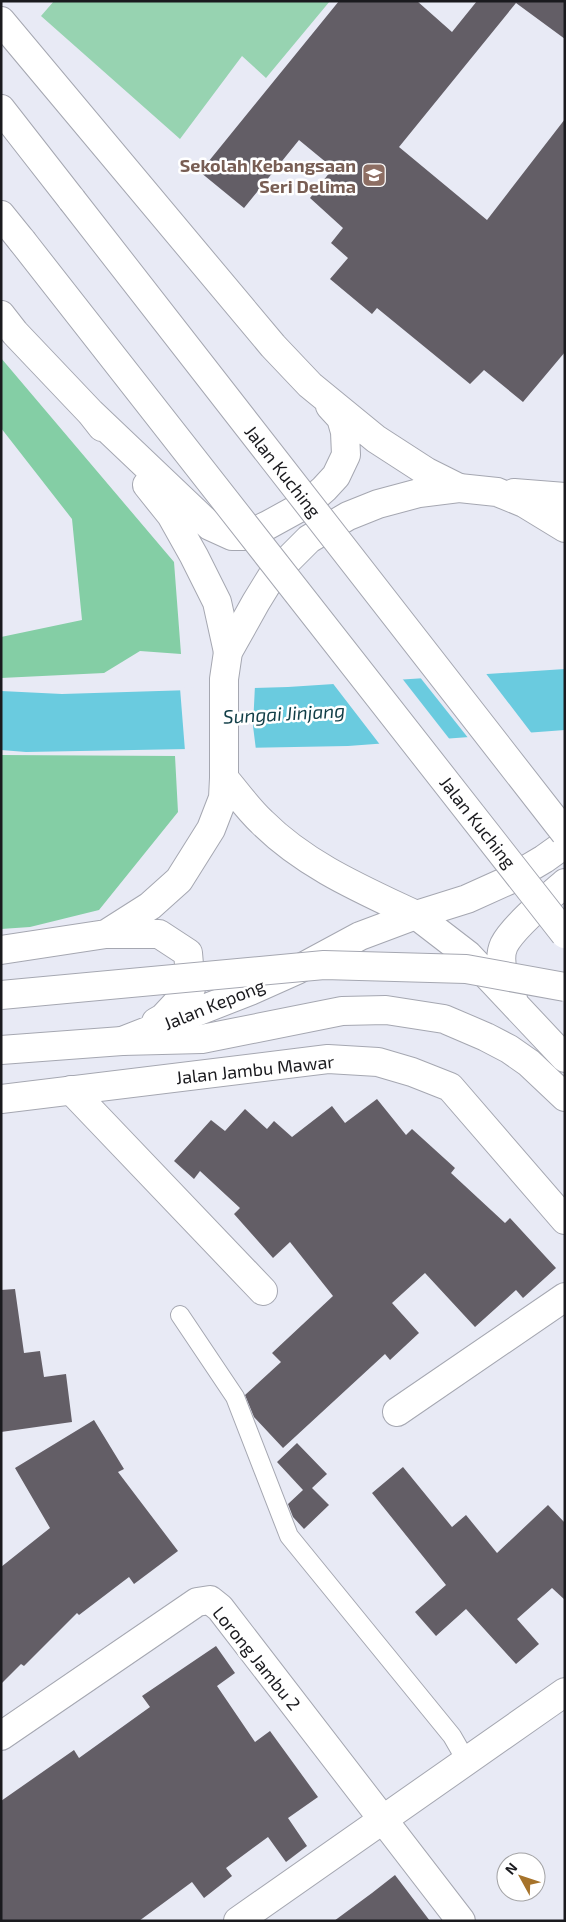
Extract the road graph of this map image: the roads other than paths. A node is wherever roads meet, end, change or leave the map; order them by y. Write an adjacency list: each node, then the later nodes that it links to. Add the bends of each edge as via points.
1 (1, 20): 5 (main road, via 273,346)
2 (1, 109): 13 (main road, Jalan Kuching, bridge)
3 (1, 215): 18 (main road, Jalan Kuching, bridge)
4 (1, 315): 6 (main road, via 14,333)
5 (310, 385): 6 (main road, via 340,418 346,432 346,455 342,465 336,476 308,503 244,536 232,536 210,526); 7 (main road, via 376,439)
6 (91, 413): 11 (main road, via 176,523 217,602)
7 (458, 488): 8 (main road); 11 (main road, via 418,493 378,504 348,516 309,540 272,576)
8 (497, 492): 9 (main road); 10 (main road)
9 (565, 498)
10 (565, 528)
11 (228, 652): 12 (main road, via 224,679)
12 (224, 778): 16 (main road, via 261,822 316,866); 17 (main road, via 223,798 211,828 179,880 150,906)
13 (565, 834)
14 (565, 844): 16 (main road, Jalan Kepong, via 507,881 467,899)
15 (565, 884): 22 (main road, via 511,935 504,946 501,956 508,990)
16 (416, 915): 22 (main road, via 468,955); 23 (main road, Jalan Kepong, via 360,936 250,991)
17 (106, 934): 19 (main road); 23 (main road, via 159,934 188,953 191,988 163,1018)
18 (565, 934)
19 (1, 950)
20 (565, 987): 21 (main road, bridge, via 466,969 324,965)
21 (1, 994)
22 (520, 1010): 25 (main road)
23 (122, 1041): 24 (main road, Jalan Kepong); 27 (main road, via 202,1039 342,1011 386,1010 444,1019 486,1037 529,1063)
24 (1, 1050)
25 (565, 1058)
26 (71, 1090): 28 (main road, Jalan Jambu Mawar); 29 (main road, Jalan Jambu Mawar, via 328,1059 378,1062 450,1087); 30 (main road)
27 (565, 1097)
28 (1, 1099)
29 (565, 1220)
30 (263, 1290)
31 (565, 1298): 33 (main road)
32 (180, 1315): 36 (lane, via 235,1397 290,1536 452,1736)
33 (397, 1412)
34 (565, 1692): 36 (main road)
35 (1, 1736): 37 (main road, Lorong Jambu 2, via 197,1602 210,1600 220,1608)
36 (467, 1762): 37 (main road)
37 (382, 1819): 38 (main road); 39 (main road, Lorong Jambu 2)
38 (238, 1921)
39 (461, 1921)

